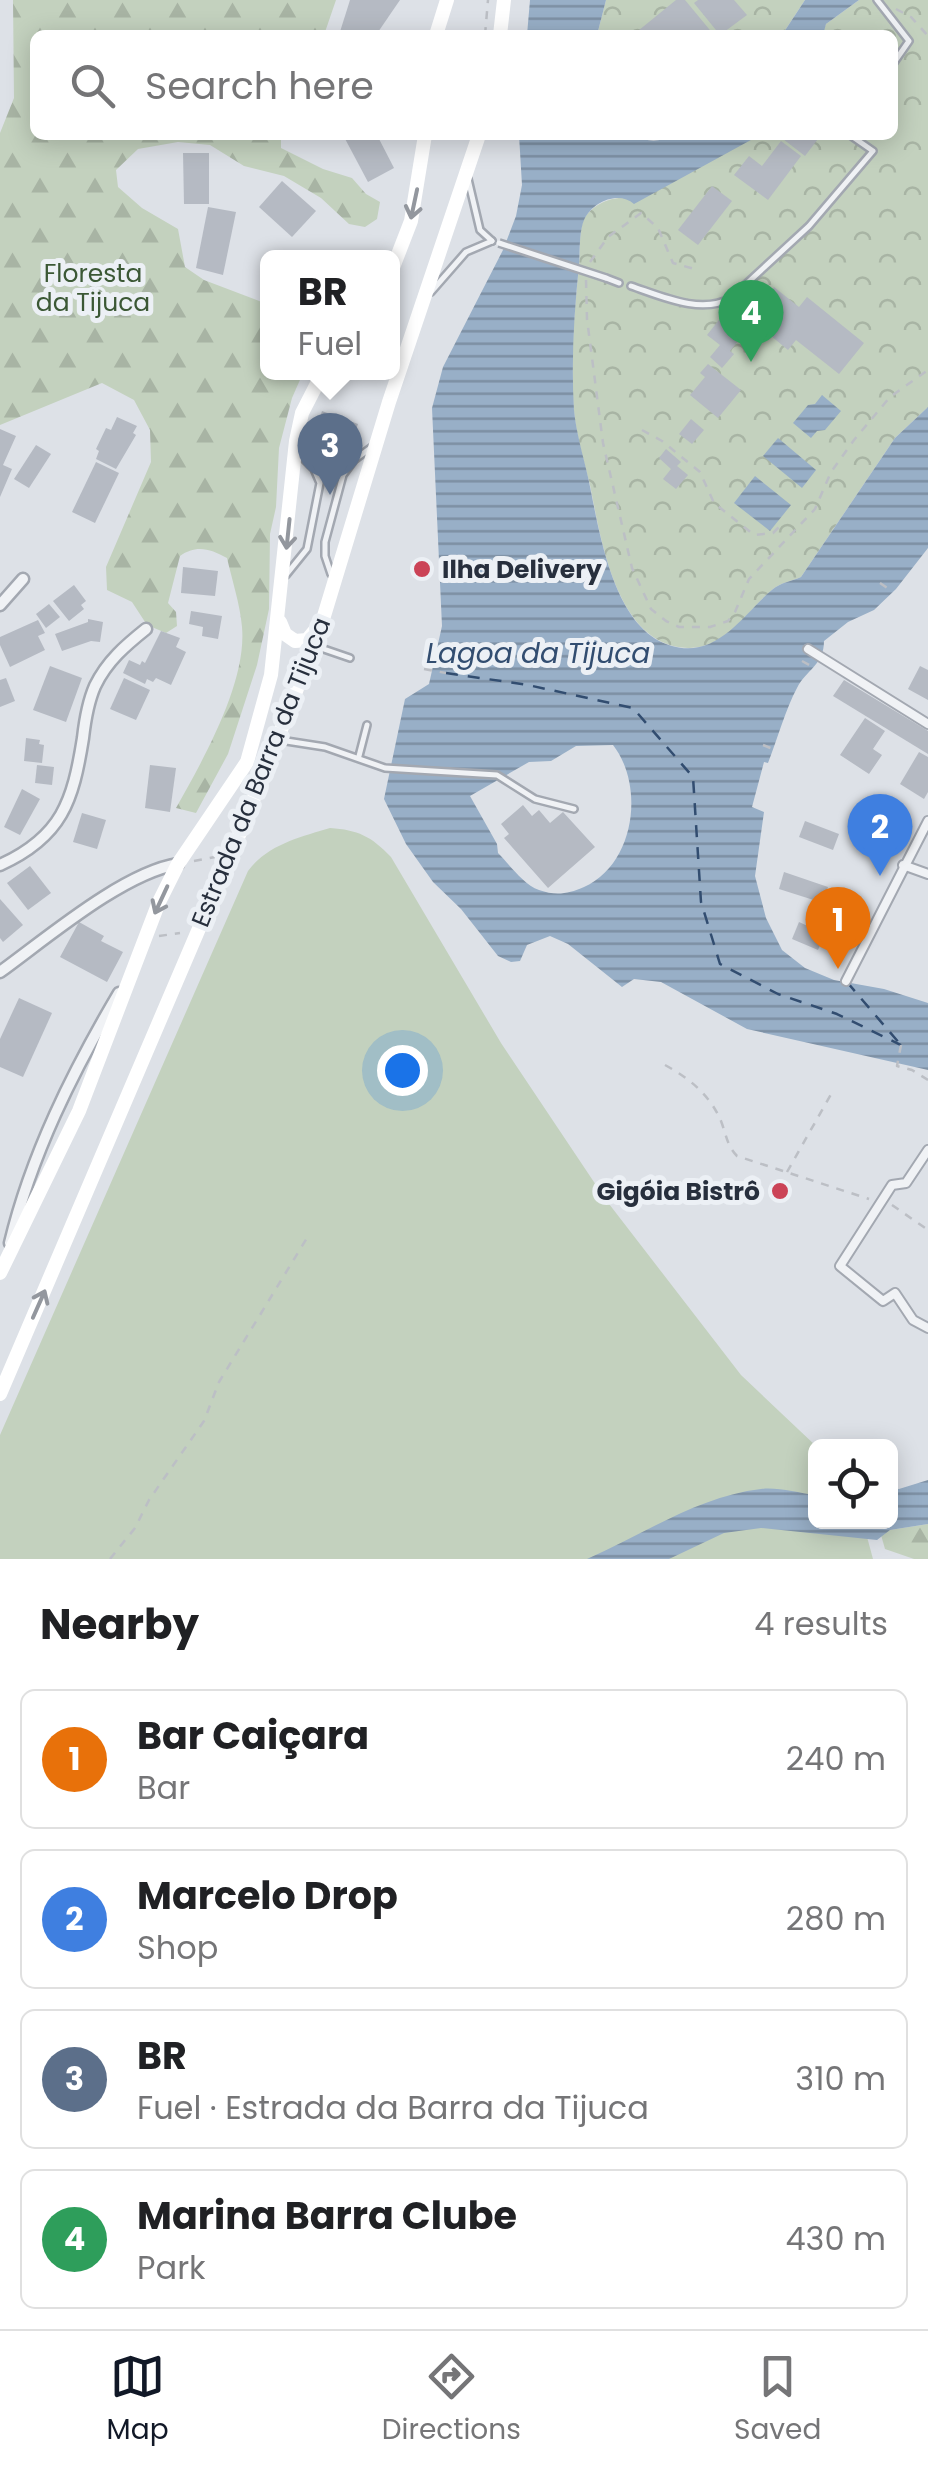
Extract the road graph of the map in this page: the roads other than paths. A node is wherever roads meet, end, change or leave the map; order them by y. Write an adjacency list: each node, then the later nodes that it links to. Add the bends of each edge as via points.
1 (447, 0): 4 (main road)
2 (504, 0): 5 (main road)
3 (877, 0): 6 (lane, via 909,41)
4 (439, 30)
5 (497, 30)
6 (898, 57)
7 (424, 140): 14 (main road, one-way to 14)
8 (472, 140): 11 (main road)
9 (478, 140): 11 (main road, Estrada da Barra da Tijuca)
10 (857, 140): 16 (lane, via 872,151 809,226 732,298 706,306)
11 (474, 152): 12 (main road, Estrada da Barra da Tijuca)
12 (468, 176): 13 (lane, via 480,230); 17 (main road, Estrada da Barra da Tijuca)
13 (496, 242): 15 (lane, bridge); 17 (lane, via 466,252)
14 (400, 250)
15 (620, 282)
16 (631, 286)
17 (426, 298): 18 (main road, Estrada da Barra da Tijuca)
18 (400, 376)
19 (319, 380): 22 (main road, Estrada da Barra da Tijuca, via 302,413)
20 (399, 380): 21 (main road, Estrada da Barra da Tijuca)
21 (378, 442): 23 (lane); 27 (main road, Estrada da Barra da Tijuca)
22 (296, 451): 24 (lane); 26 (main road, Estrada da Barra da Tijuca, one-way to 26)
23 (354, 460): 24 (lane, via 328,450); 27 (lane, via 343,475 324,542)
24 (320, 483): 26 (lane, via 307,549)
25 (23, 578): 28 (street)
26 (283, 579): 29 (main road, Estrada da Barra da Tijuca)
27 (334, 582): 30 (main road, Estrada da Barra da Tijuca)
28 (0, 605)
29 (279, 611): 30 (main road, via 284,634 299,642); 41 (main road, Estrada da Barra da Tijuca, via 271,675 247,762)
30 (324, 616): 32 (main road, Estrada da Barra da Tijuca)
31 (146, 630): 42 (street, via 122,648 93,691 73,786 54,829)
32 (314, 646): 34 (lane); 37 (main road, Estrada da Barra da Tijuca)
33 (808, 649): 35 (street)
34 (350, 658)
35 (928, 724)
36 (368, 725): 38 (lane)
37 (277, 740): 38 (lane); 50 (main road, Estrada da Barra da Tijuca, one-way to 37)
38 (359, 756): 39 (lane, via 385,768 501,776 535,799)
39 (574, 809)
40 (928, 821): 43 (street)
41 (178, 864): 45 (street, via 156,868 109,894); 48 (main road, Estrada da Barra da Tijuca, one-way to 48, via 79,1111)
42 (0, 865)
43 (904, 866): 44 (street); 46 (street)
44 (928, 874)
45 (0, 972)
46 (846, 981)
47 (928, 1150): 49 (street, via 906,1183 892,1186 840,1266 883,1302 895,1293 913,1320)
48 (0, 1273)
49 (928, 1328)
50 (0, 1394)

